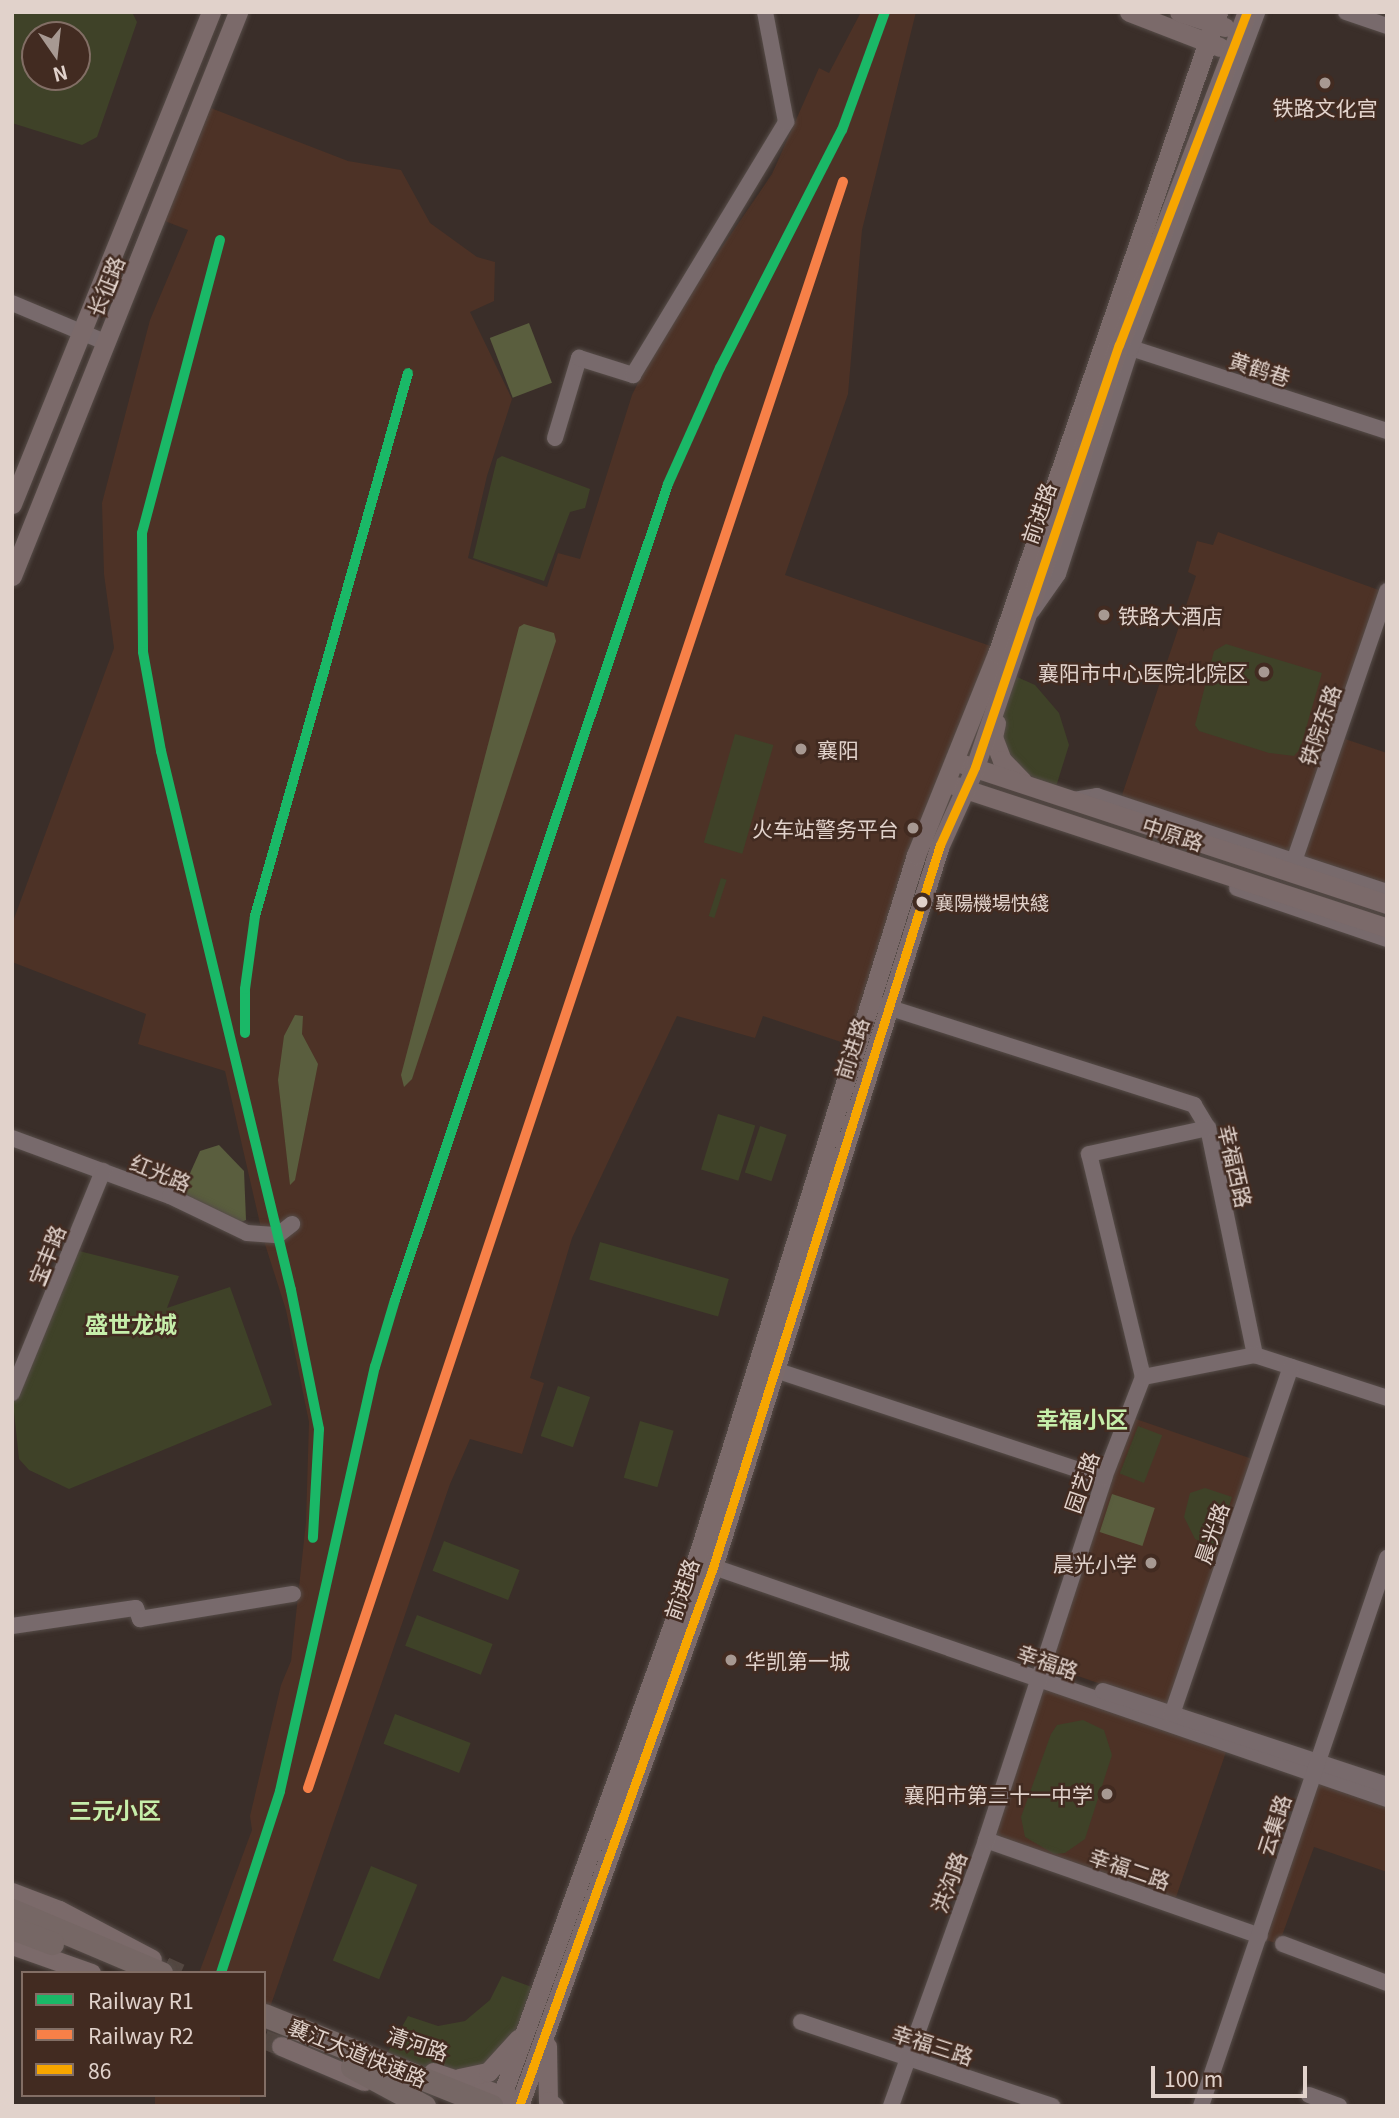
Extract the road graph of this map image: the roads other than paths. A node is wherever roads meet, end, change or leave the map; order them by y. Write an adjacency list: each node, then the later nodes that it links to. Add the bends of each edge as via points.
1 (211, 12): 13 (main road, 长征路)
2 (238, 12): 14 (main road, 长征路)
3 (765, 12): 17 (street, via 786,122 633,375 579,358)
4 (1129, 12): 9 (main road)
5 (1179, 12): 9 (main road)
6 (1257, 12): 15 (street)
7 (1346, 12): 10 (street)
8 (1243, 22): 9 (main road); 11 (main road, 前进路)
9 (1213, 26): 11 (main road); 22 (main road, 前进路, via 997,654)
10 (1387, 26)
11 (1232, 51): 15 (main road, 前进路)
12 (12, 303): 13 (street)
13 (82, 331): 14 (street); 18 (main road, 长征路)
14 (107, 343): 19 (main road, 长征路)
15 (1125, 346): 16 (street, 黄鹤巷); 21 (main road, 前进路)
16 (1387, 431)
17 (555, 438)
18 (12, 504)
19 (12, 576)
20 (1387, 591): 30 (street, 铁院东路)
21 (1002, 692): 23 (main road, 前进路); 25 (main road, via 993,737 1003,760)
22 (954, 761): 23 (main road, 中原路); 24 (main road, 前进路)
23 (975, 767): 25 (main road, 中原路); 26 (main road, 前进路)
24 (945, 783): 26 (main road, 中原路); 35 (main road, 前进路, via 916,855)
25 (1025, 784): 30 (main road, 中原路)
26 (966, 790): 27 (main road, 中原路); 29 (main road, 前进路)
27 (1002, 802): 28 (main road, 中原路); 29 (main road, via 966,812)
28 (1066, 822): 33 (main road, 中原路); 34 (street, via 1077,834)
29 (940, 845): 35 (main road, 前进路)
30 (1292, 867): 31 (street); 32 (main road, 中原路)
31 (1387, 891)
32 (1387, 904)
33 (1387, 928)
34 (1387, 939)
35 (878, 1004): 36 (street, 幸福西路, via 1174,1096 1194,1105); 42 (main road, 前进路); 48 (main road, 前进路)
36 (1208, 1128): 40 (street, 幸福西路); 43 (street, via 1089,1154)
37 (12, 1138): 38 (street, 红光路)
38 (103, 1171): 39 (street, 红光路, via 247,1233 278,1235); 44 (street, 宝丰路)
39 (292, 1224)
40 (1255, 1354): 41 (street); 43 (street)
41 (1291, 1367): 45 (street); 52 (street, 晨光路)
42 (772, 1368): 46 (street); 48 (main road, 前进路)
43 (1143, 1377): 46 (street, 园艺路)
44 (12, 1393)
45 (1387, 1398)
46 (1104, 1478): 51 (street, 园艺路)
47 (1387, 1558): 53 (street, 云集路)
48 (706, 1560): 51 (street, 幸福路); 70 (main road, 前进路); 71 (main road, 前进路)
49 (293, 1594): 50 (street, via 140,1619 136,1608)
50 (12, 1626)
51 (1039, 1675): 52 (street, 幸福路); 53 (street, 幸福路); 56 (street, 洪沟路)
52 (1172, 1714): 53 (street, 幸福路)
53 (1314, 1768): 54 (street, 幸福路); 55 (street, 幸福路); 60 (street, 云集路)
54 (1387, 1785)
55 (1387, 1799)
56 (986, 1840): 60 (street, 幸福二路); 73 (street, 洪沟路)
57 (12, 1892): 63 (main road, via 60,1910)
58 (12, 1910): 63 (highway)
59 (12, 1928): 65 (highway)
60 (1260, 1936): 85 (street, 云集路)
61 (1283, 1944): 66 (street)
62 (12, 1945): 64 (main road)
63 (163, 1969)
64 (85, 1971)
65 (117, 1971)
66 (1387, 1983)
67 (266, 2016): 77 (highway, 襄江大道快速路)
68 (291, 2019): 75 (main road, 清河路)
69 (801, 2022): 73 (street, 幸福三路)
70 (525, 2030): 75 (main road, via 488,2073 465,2079); 77 (main road, 前进路)
71 (547, 2031): 78 (main road, 前进路); 82 (main road, via 548,2101)
72 (273, 2039): 74 (highway, 襄江大道快速路); 79 (main road)
73 (907, 2058): 83 (street, 洪沟路); 84 (street, 幸福三路)
74 (352, 2067): 80 (highway); 81 (highway, 襄江大道快速路)
75 (429, 2071): 77 (main road, 清河路)
76 (1309, 2095): 86 (street)
77 (497, 2102): 78 (main road, 清河路)
78 (524, 2104)
79 (416, 2106)
80 (424, 2106)
81 (450, 2106)
82 (554, 2106)
83 (891, 2106)
84 (1052, 2106)
85 (1201, 2106)
86 (1339, 2106)

